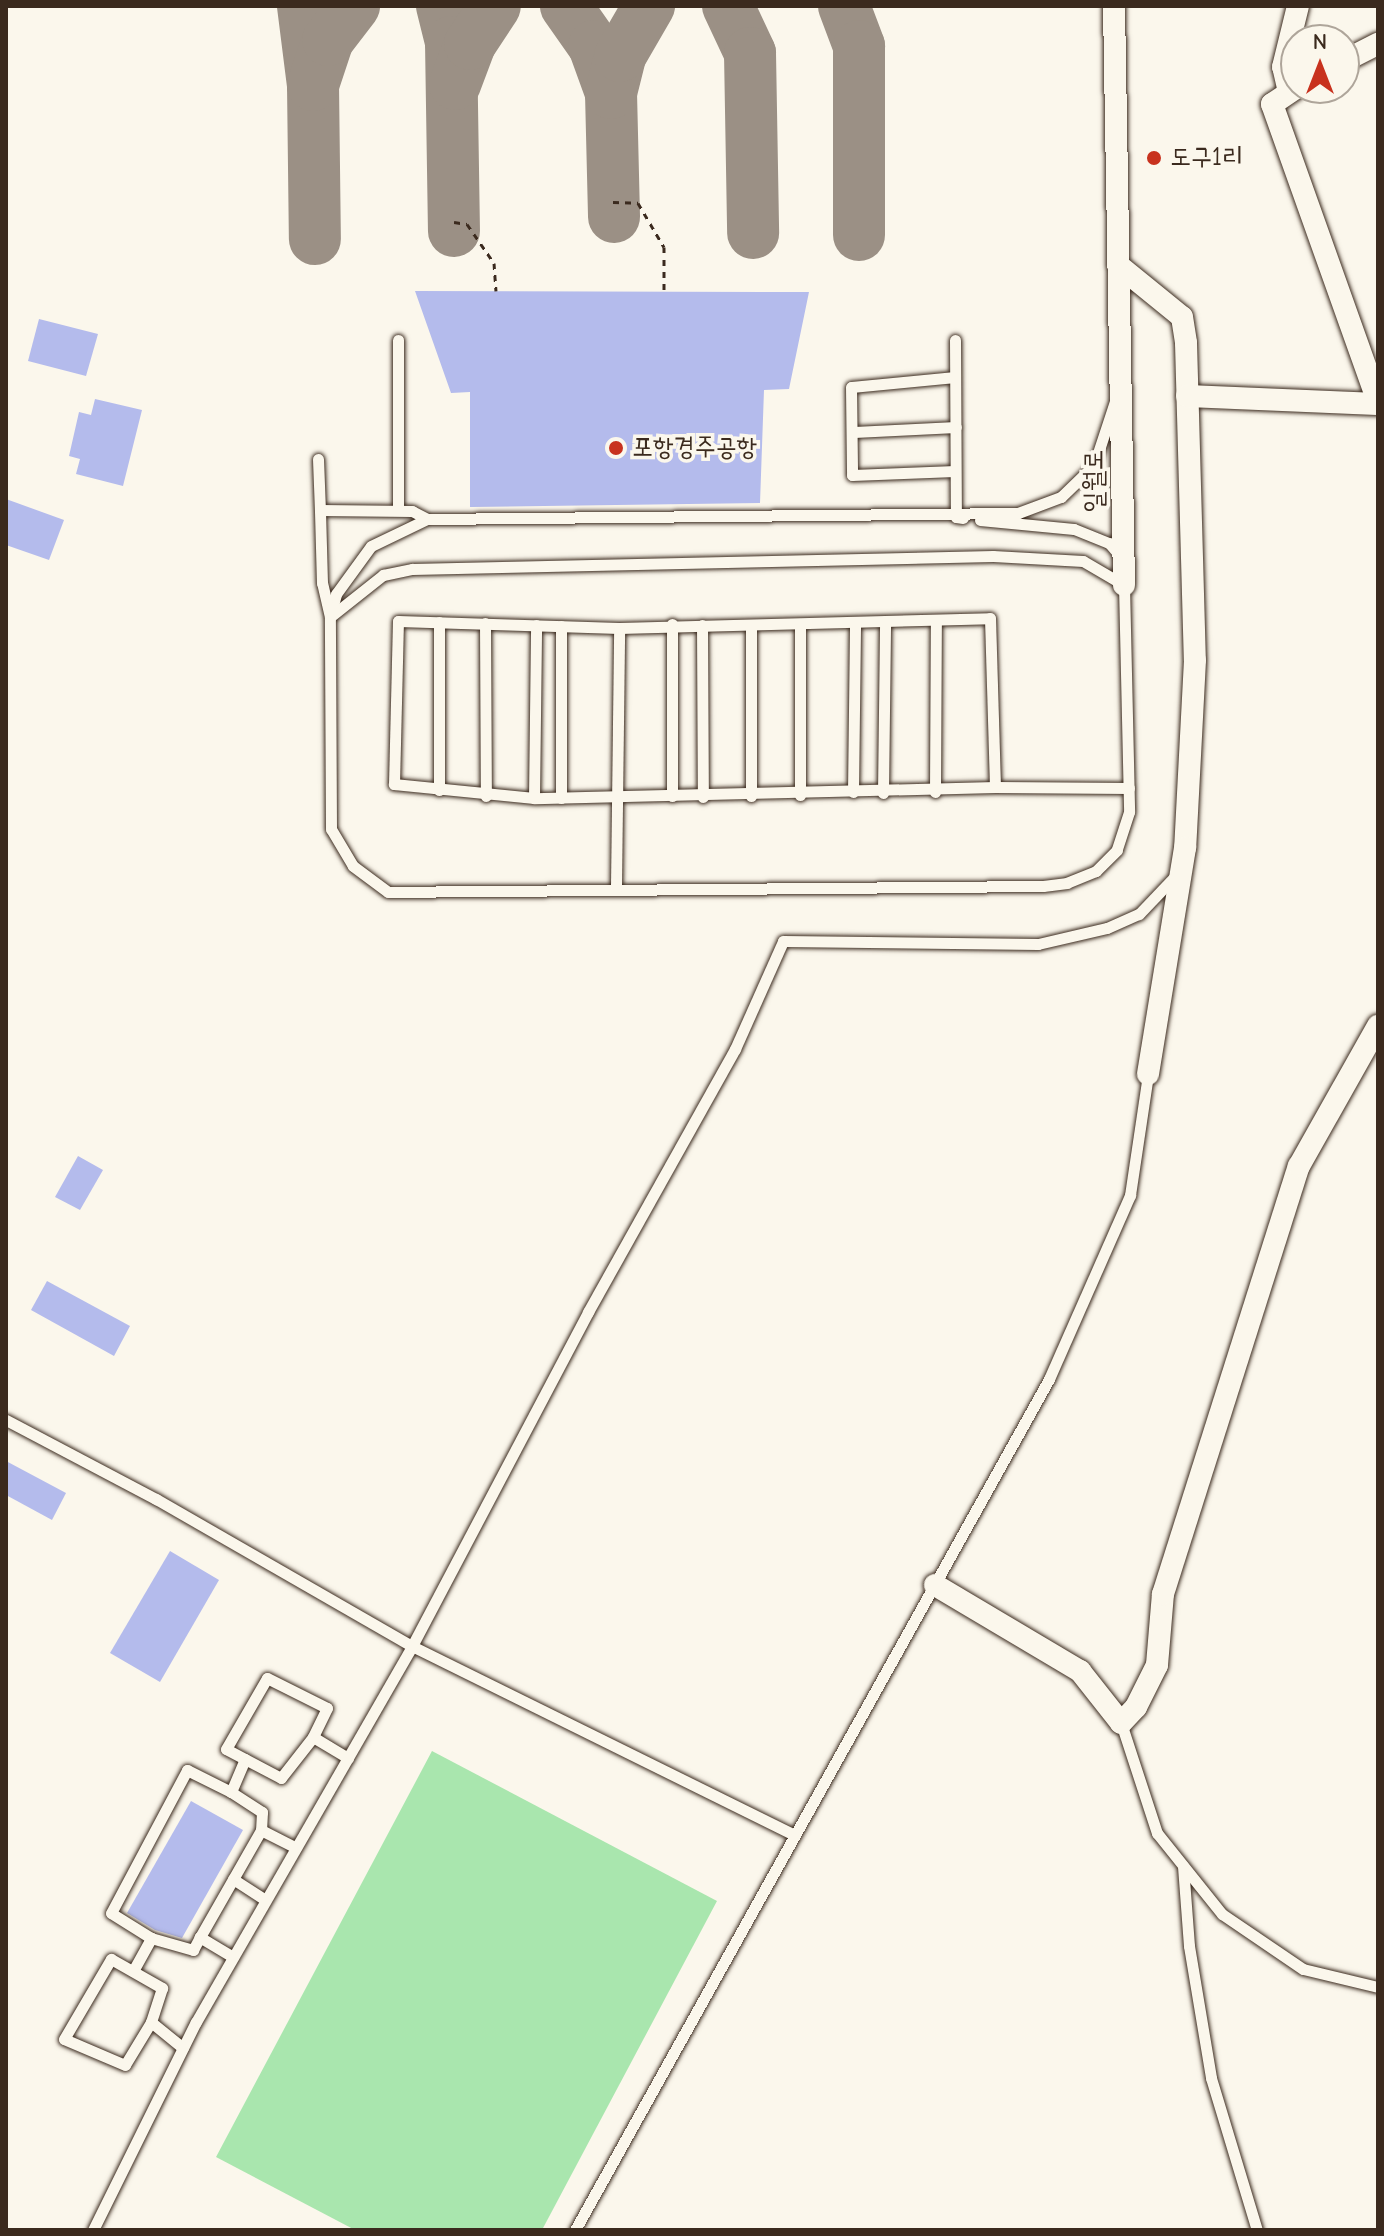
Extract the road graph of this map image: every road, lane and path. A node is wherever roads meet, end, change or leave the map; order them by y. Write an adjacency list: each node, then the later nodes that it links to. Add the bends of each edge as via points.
1 (1114, 6): 7 (street, 일월로)
2 (1378, 44): 3 (street)
3 (1360, 53)
4 (1289, 104): 15 (street)
5 (613, 202): 9 (path, via 638,203 664,247)
6 (454, 222): 8 (path, via 467,224 494,263)
7 (1118, 265): 12 (street, 일월로); 14 (street, via 1182,317)
8 (496, 291)
9 (664, 292)
10 (398, 340): 21 (lane)
11 (955, 340): 13 (lane)
12 (1123, 376): 22 (lane, via 1094,465 1061,497 1018,513); 24 (street, 일월로)
13 (955, 377): 16 (lane); 17 (lane, via 851,387)
14 (1187, 396): 15 (street); 53 (street, via 1195,660)
15 (1378, 403)
16 (956, 427): 17 (lane); 19 (lane)
17 (854, 432): 19 (lane, via 852,475)
18 (318, 459): 20 (lane)
19 (955, 471): 22 (lane)
20 (320, 510): 21 (lane); 26 (lane, via 322,583)
21 (398, 510): 23 (lane)
22 (956, 517): 23 (lane); 24 (lane, via 1074,529 1109,543)
23 (427, 519): 26 (lane, via 371,546 336,594)
24 (1124, 559): 25 (street, 일월로)
25 (1124, 585): 26 (lane, via 1083,561 1050,557 412,569 383,575); 40 (lane)
26 (330, 617): 54 (lane, via 331,829 353,866 388,892)
27 (936, 620): 28 (lane); 39 (lane, via 990,618); 43 (lane)
28 (885, 621): 31 (lane); 44 (lane)
29 (439, 622): 30 (lane); 41 (lane); 41 (lane, via 398,621 394,784)
30 (485, 623): 34 (lane); 46 (lane)
31 (855, 623): 33 (lane); 42 (lane)
32 (672, 624): 35 (lane); 38 (lane); 47 (lane)
33 (800, 624): 36 (lane); 45 (lane)
34 (536, 625): 37 (lane); 51 (lane)
35 (702, 625): 36 (lane); 50 (lane)
36 (751, 625): 48 (lane)
37 (561, 626): 38 (lane); 52 (lane)
38 (619, 628): 49 (lane)
39 (995, 787): 40 (lane); 43 (lane)
40 (1129, 788): 54 (lane, via 1129,812 1117,850 1096,871 1067,883)
41 (439, 790): 46 (lane)
42 (853, 792): 44 (lane); 45 (lane)
43 (935, 792): 44 (lane)
44 (883, 793)
45 (800, 795): 48 (lane)
46 (486, 796): 51 (lane)
47 (672, 796): 49 (lane); 50 (lane)
48 (751, 796): 50 (lane)
49 (618, 797): 52 (lane); 54 (lane)
50 (703, 797)
51 (534, 798): 52 (lane)
52 (561, 798)
53 (1181, 870): 56 (street); 59 (lane, via 1139,914 1107,928 1038,944 783,941 735,1049 588,1312)
54 (616, 887)
55 (1378, 1026): 60 (street, via 1299,1166 1163,1594 1157,1665 1136,1707)
56 (1148, 1074): 58 (lane, via 1130,1195 1049,1379)
57 (6, 1420): 59 (lane)
58 (935, 1585): 60 (street, via 1080,1671); 66 (lane)
59 (412, 1646): 62 (lane); 66 (lane)
60 (1121, 1723): 68 (lane, via 1157,1833)
61 (313, 1737): 62 (lane); 63 (lane, via 281,1778); 63 (lane, via 327,1708 267,1678 226,1749)
62 (348, 1758): 67 (lane)
63 (245, 1759): 64 (lane)
64 (231, 1792): 65 (lane, via 262,1812); 72 (lane, via 187,1770 111,1913)
65 (261, 1830): 67 (lane); 69 (lane)
66 (792, 1834): 79 (lane)
67 (296, 1848): 70 (lane)
68 (1183, 1865): 75 (lane, via 1222,1914 1303,1969); 80 (lane, via 1189,1946 1211,2078)
69 (233, 1879): 70 (lane); 71 (lane)
70 (265, 1900): 73 (lane)
71 (200, 1937): 72 (lane, via 193,1950); 73 (lane)
72 (151, 1938): 74 (lane)
73 (233, 1957): 77 (lane)
74 (133, 1971): 76 (lane, via 162,1988); 76 (lane, via 111,1959 64,2039 125,2065)
75 (1378, 1987)
76 (151, 2022): 77 (lane)
77 (183, 2048): 78 (lane)
78 (93, 2230)
79 (575, 2230)
80 (1257, 2230)

